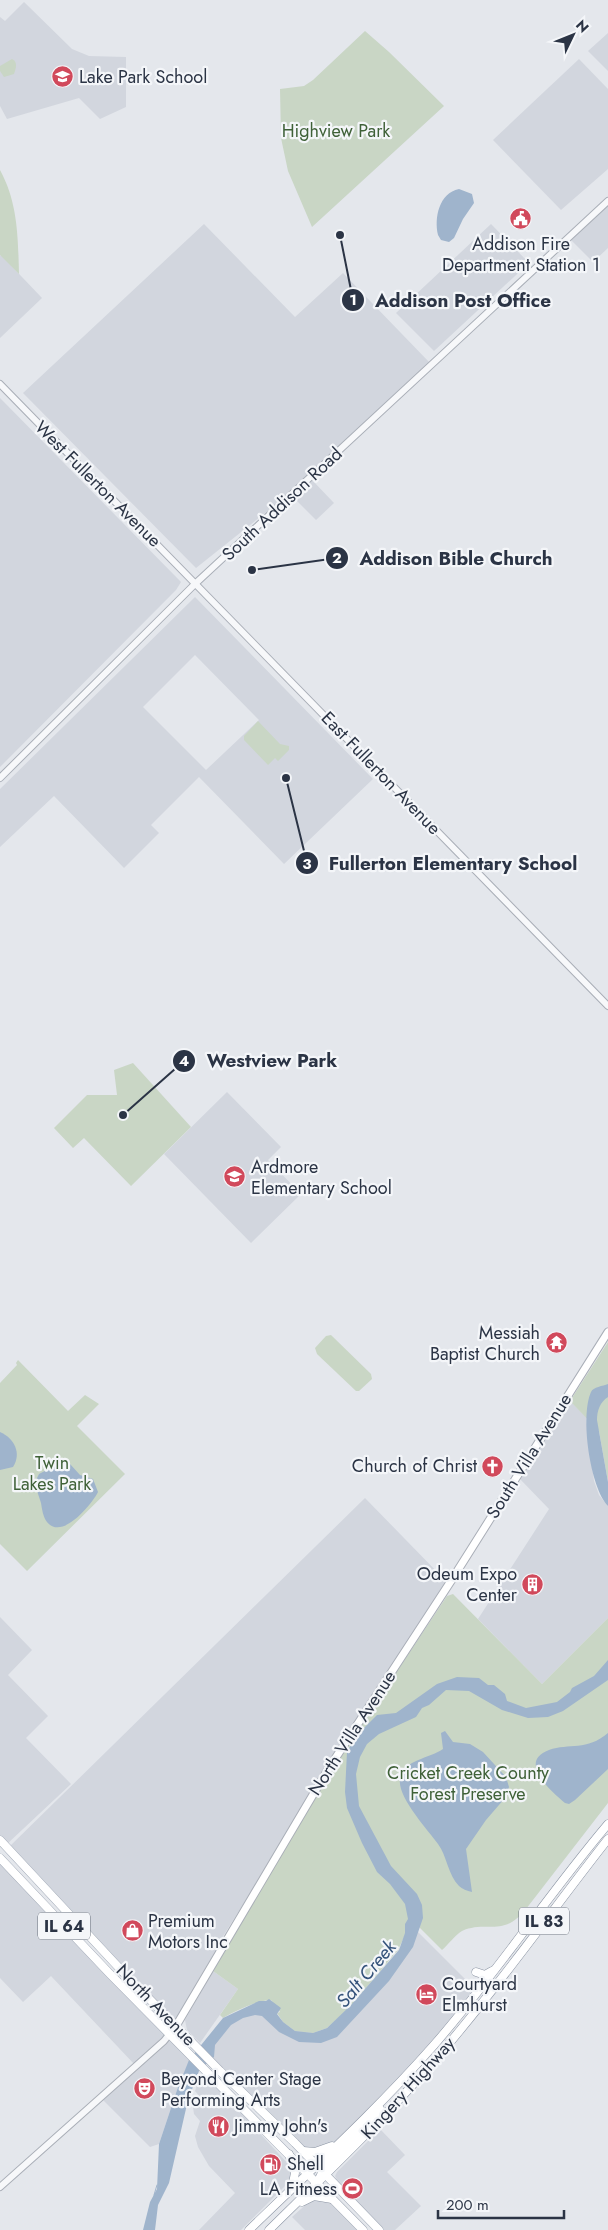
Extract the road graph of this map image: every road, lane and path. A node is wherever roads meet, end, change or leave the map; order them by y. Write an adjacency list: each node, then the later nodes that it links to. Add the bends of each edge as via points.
1 (608, 201): 3 (street, South Addison Road)
2 (0, 384): 3 (street, West Fullerton Avenue)
3 (196, 584): 4 (street, South Addison Road); 5 (street, East Fullerton Avenue)
4 (0, 778)
5 (608, 1006)
6 (608, 1332): 7 (main road, South Villa Avenue)
7 (451, 1581): 14 (main road, North Villa Avenue, via 327,1771)
8 (608, 1824): 12 (main road, IL 83)
9 (608, 1839): 22 (main road, Kingery Highway / IL 83, via 452,2040 392,2107)
10 (0, 1840): 14 (main road, North Avenue / IL 64)
11 (0, 1858): 15 (main road, IL 64)
12 (501, 1962): 13 (main road, IL 83); 13 (main road, via 488,1974 476,1972 478,1985)
13 (473, 1997): 16 (main road, IL 83)
14 (176, 2026): 15 (street); 18 (main road, North Avenue / IL 64)
15 (170, 2033): 19 (main road, IL 64); 24 (street)
16 (403, 2078): 17 (main road, IL 83); 22 (main road, via 396,2092 331,2159)
17 (336, 2145): 18 (main road, via 319,2151); 20 (main road, Kingery Highway / IL 83)
18 (303, 2151): 20 (main road, North Avenue / IL 64)
19 (288, 2154): 21 (main road, IL 64); 25 (main road, via 295,2173)
20 (316, 2164): 21 (main road, Kingery Highway / IL 83); 22 (main road, North Avenue / IL 64)
21 (307, 2173): 23 (main road, IL 64); 25 (main road, Kingery Highway / IL 83)
22 (324, 2173): 23 (main road, Kingery Highway / IL 83); 31 (main road, North Avenue / IL 64)
23 (317, 2184): 26 (main road, IL 64); 27 (main road, Kingery Highway / IL 83)
24 (0, 2187)
25 (291, 2190): 28 (main road, Kingery Highway / IL 83)
26 (332, 2199): 27 (main road, via 314,2196); 30 (main road, IL 64)
27 (296, 2205): 29 (main road, Kingery Highway / IL 83)
28 (249, 2230)
29 (269, 2230)
30 (363, 2230)
31 (379, 2230)

